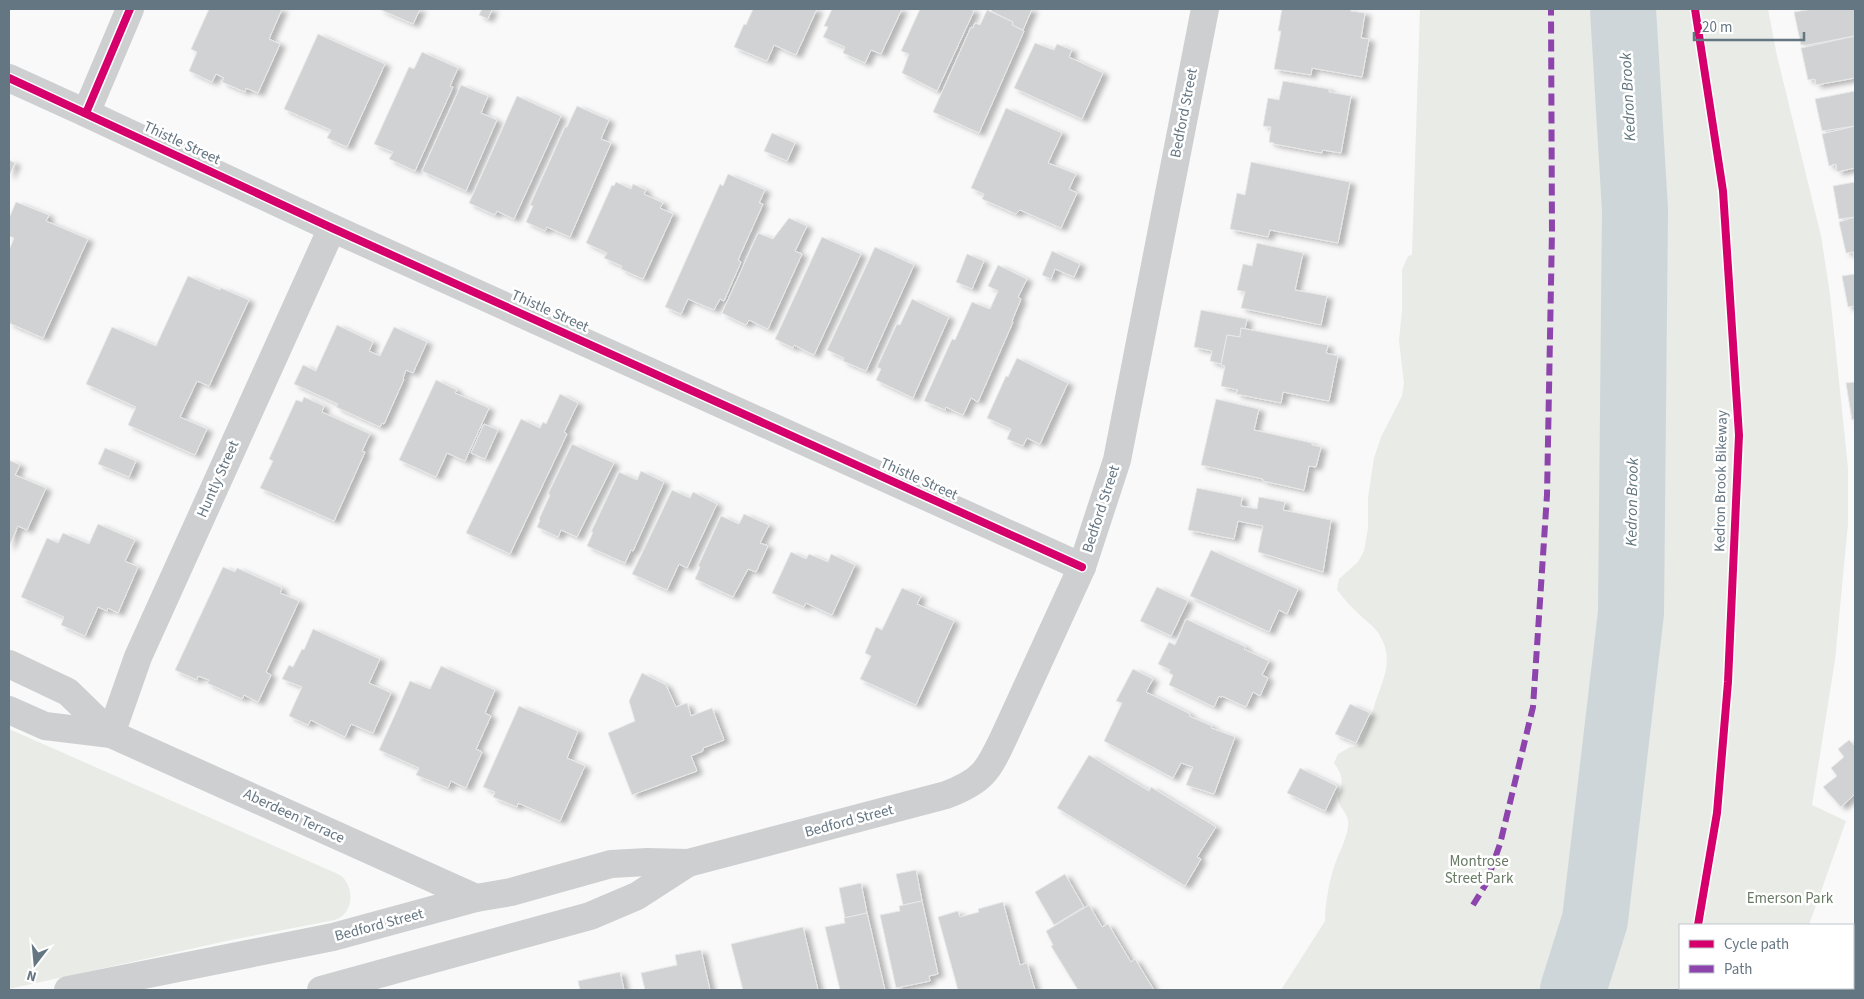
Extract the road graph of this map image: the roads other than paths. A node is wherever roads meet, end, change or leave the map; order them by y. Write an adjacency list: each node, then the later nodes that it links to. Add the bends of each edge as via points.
1 (130, 9): 4 (street)
2 (1205, 9): 6 (street, Bedford Street, via 1117,460)
3 (9, 78): 4 (street, Thistle Street)
4 (86, 114): 5 (street, Thistle Street)
5 (332, 228): 6 (street, Thistle Street); 9 (street, Huntly Street, via 138,658)
6 (1082, 567): 10 (street, Bedford Street, via 992,763 982,777 946,795)
7 (9, 664): 9 (street, Aberdeen Terrace, via 68,692)
8 (9, 710): 9 (street, Aberdeen Terrace, via 45,726)
9 (111, 734): 11 (street, Aberdeen Terrace)
10 (688, 863): 11 (street, Bedford Street, via 611,864); 14 (street, Bedford Street, via 637,896 590,916)
11 (476, 898): 12 (street, Bedford Street, via 332,938)
12 (121, 985): 13 (street, Bedford Street)
13 (68, 990)
14 (321, 990)

